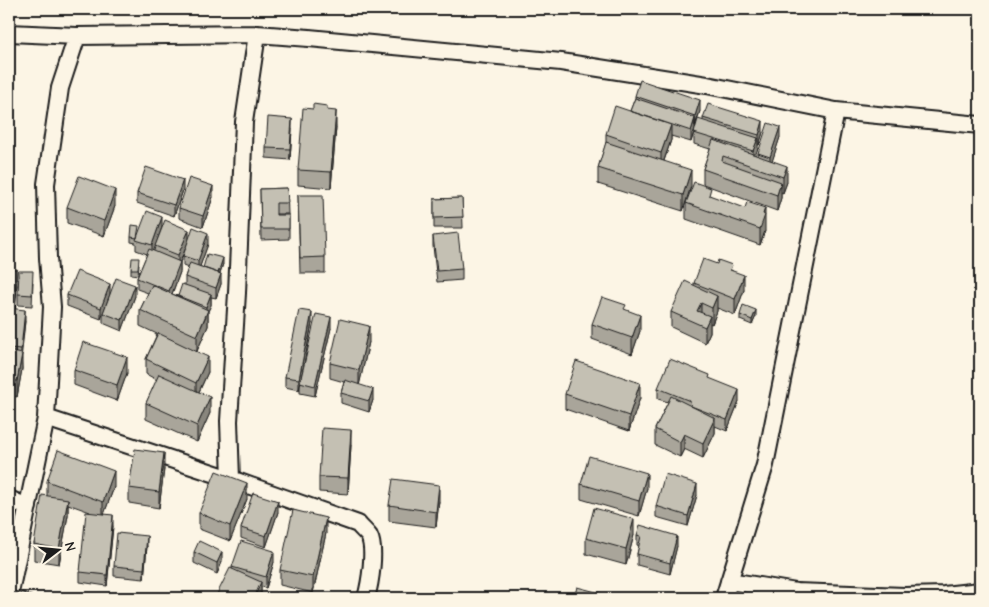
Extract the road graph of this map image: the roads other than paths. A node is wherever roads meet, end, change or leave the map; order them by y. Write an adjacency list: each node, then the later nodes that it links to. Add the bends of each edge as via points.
1 (9, 33): 3 (street)
2 (257, 34): 3 (street); 4 (street, via 561,62 707,85); 7 (street, via 244,122 229,421)
3 (77, 36): 6 (street, via 60,88 46,184 52,307)
4 (836, 111): 5 (street); 10 (street, via 765,464)
5 (980, 125)
6 (46, 418): 7 (street); 9 (street)
7 (231, 478): 14 (street, via 358,524 369,536 372,554)
8 (9, 499): 9 (street)
9 (28, 507): 11 (street)
10 (730, 581): 12 (street, via 796,592 895,596); 15 (street)
11 (10, 590): 13 (street)
12 (980, 591)
13 (27, 595)
14 (366, 598)
15 (724, 598)

